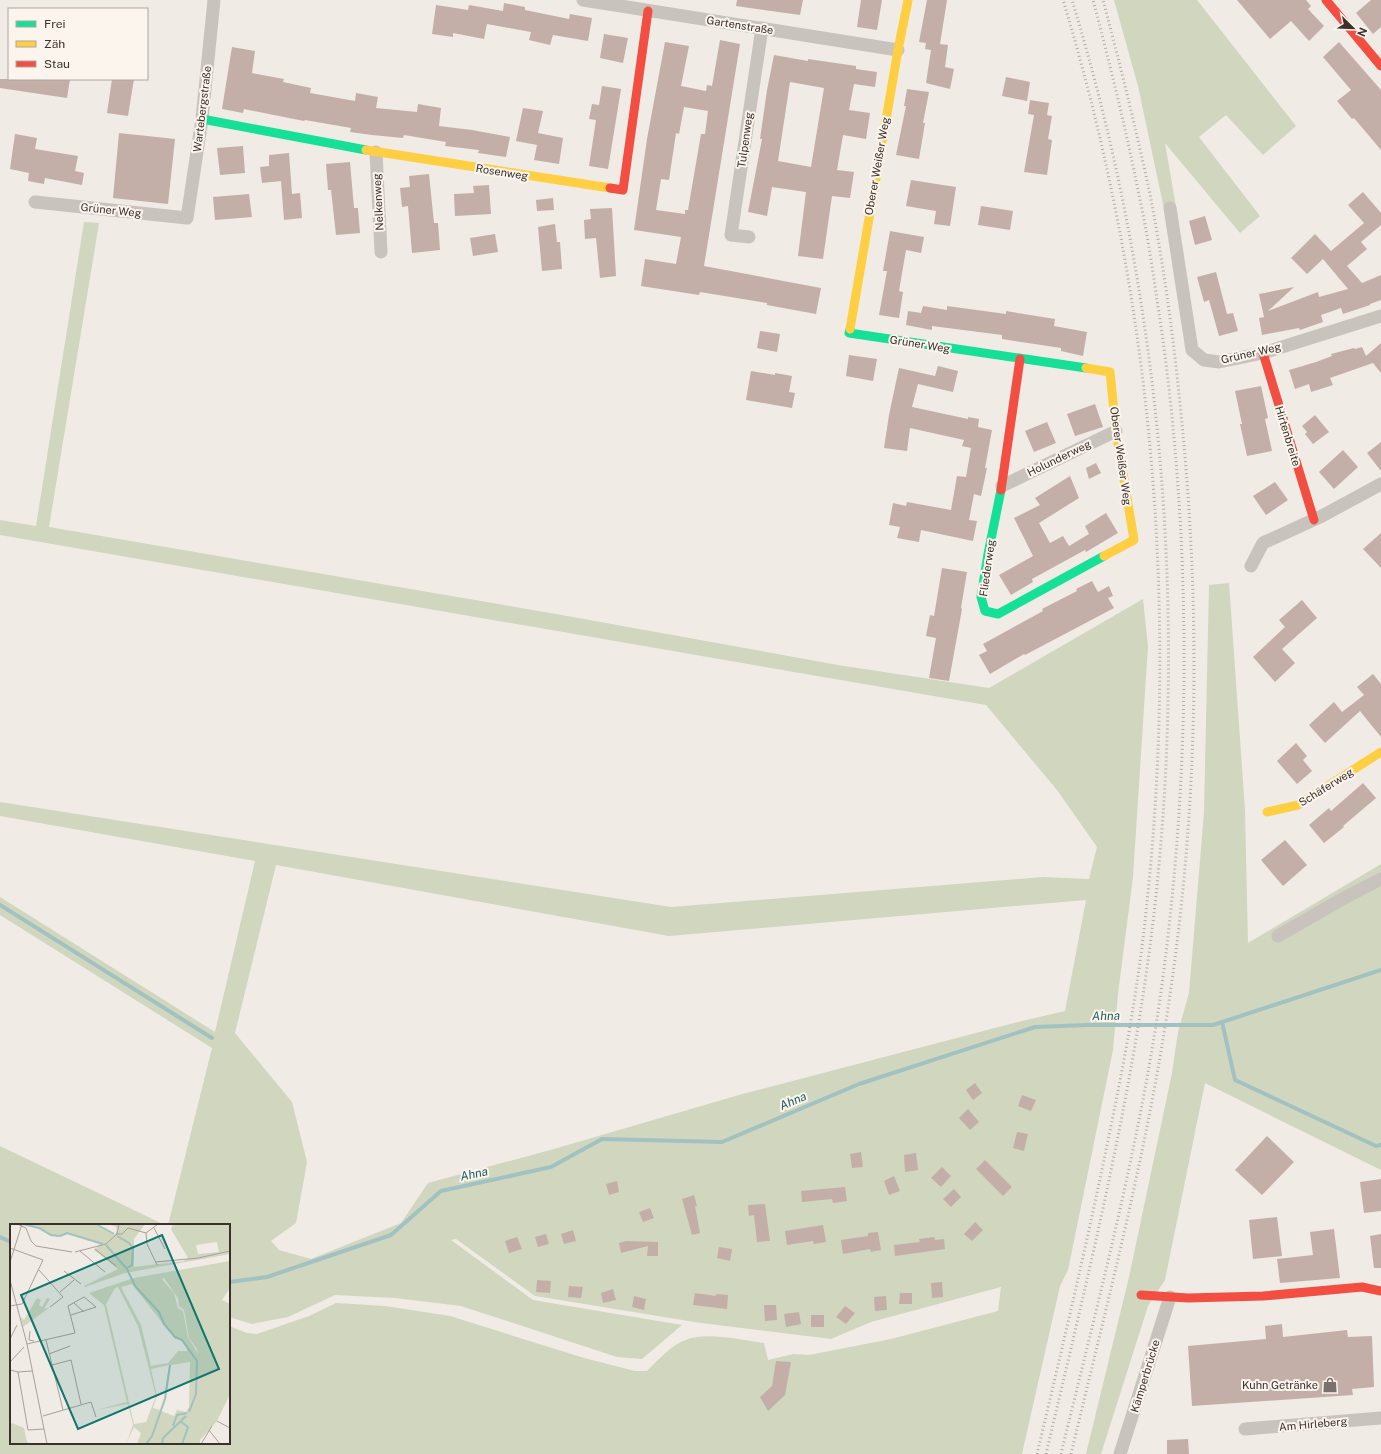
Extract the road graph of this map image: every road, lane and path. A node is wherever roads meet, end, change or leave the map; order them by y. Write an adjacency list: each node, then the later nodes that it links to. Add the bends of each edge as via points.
1 (214, 0): 9 (street, Wartebergstraße)
2 (583, 0): 5 (street, Gartenstraße)
3 (908, 0): 7 (street, Oberer Weißer Weg)
4 (1326, 0): 8 (street)
5 (648, 11): 6 (street, Gartenstraße); 10 (street, Rosenweg, via 623,190)
6 (762, 28): 7 (street, Gartenstraße); 14 (street, Tulpenweg, via 731,234)
7 (898, 50): 17 (street, Oberer Weißer Weg)
8 (1381, 66)
9 (202, 119): 10 (street, Rosenweg); 13 (street, Wartebergstraße)
10 (376, 152): 15 (street, Nelkenweg)
11 (35, 202): 13 (street, Grüner Weg)
12 (1170, 208): 18 (street, Grüner Weg, via 1192,350 1204,360 1219,362)
13 (187, 218)
14 (749, 237)
15 (381, 252)
16 (1381, 316): 18 (street, Grüner Weg)
17 (849, 333): 19 (street, Grüner Weg)
18 (1262, 353): 24 (street, Hirtenbreite)
19 (1020, 359): 20 (street, Grüner Weg); 23 (street, Fliederweg)
20 (1110, 372): 21 (street, Oberer Weißer Weg)
21 (1116, 431): 23 (street, Holunderweg); 25 (street, Oberer Weißer Weg)
22 (1381, 484): 24 (street)
23 (1002, 486): 25 (street, Fliederweg, via 981,597 985,611 998,614)
24 (1314, 520): 26 (street, via 1263,543)
25 (1134, 540)
26 (1251, 566)
27 (1381, 752): 28 (street, Schäferweg, via 1298,805)
28 (1266, 812)
29 (1381, 879): 30 (street)
30 (1278, 936)
31 (1381, 1292): 33 (street, via 1362,1287 1263,1296)
32 (1141, 1295): 33 (street)
33 (1170, 1297): 36 (street, Kämperbrücke)
34 (1381, 1418): 35 (street, Am Hirleberg)
35 (1245, 1429)
36 (1120, 1454)

